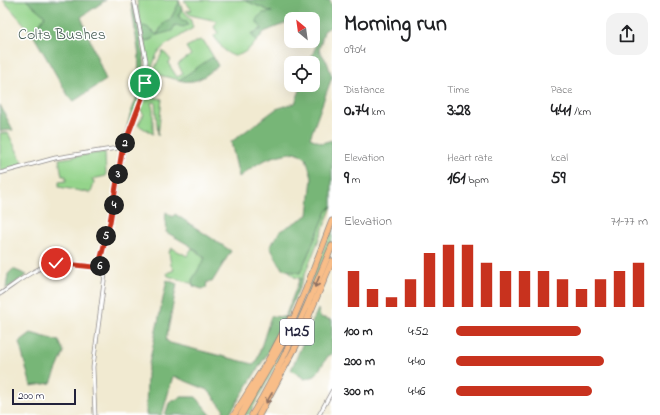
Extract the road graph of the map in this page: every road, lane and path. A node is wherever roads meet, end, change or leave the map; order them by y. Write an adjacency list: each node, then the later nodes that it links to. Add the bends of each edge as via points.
1 (130, 0): 2 (street)
2 (134, 0): 3 (street, via 146,60 145,83)
3 (124, 147): 4 (street, via 56,158); 8 (street, via 112,216 101,257)
4 (0, 172)
5 (332, 222): 9 (highway, M25)
6 (332, 246): 15 (highway, M25, one-way to 15, via 297,332)
7 (332, 261): 16 (highway, M25, one-way to 16, via 296,346)
8 (102, 265): 10 (street, via 97,267 50,264 33,271); 12 (street, via 105,278 93,367)
9 (306, 289): 13 (highway, M25, via 269,359); 14 (highway, M25, via 284,341)
10 (0, 294)
11 (332, 391): 17 (street)
12 (95, 415)
13 (234, 415)
14 (241, 415)
15 (252, 415)
16 (259, 415)
17 (319, 415)

